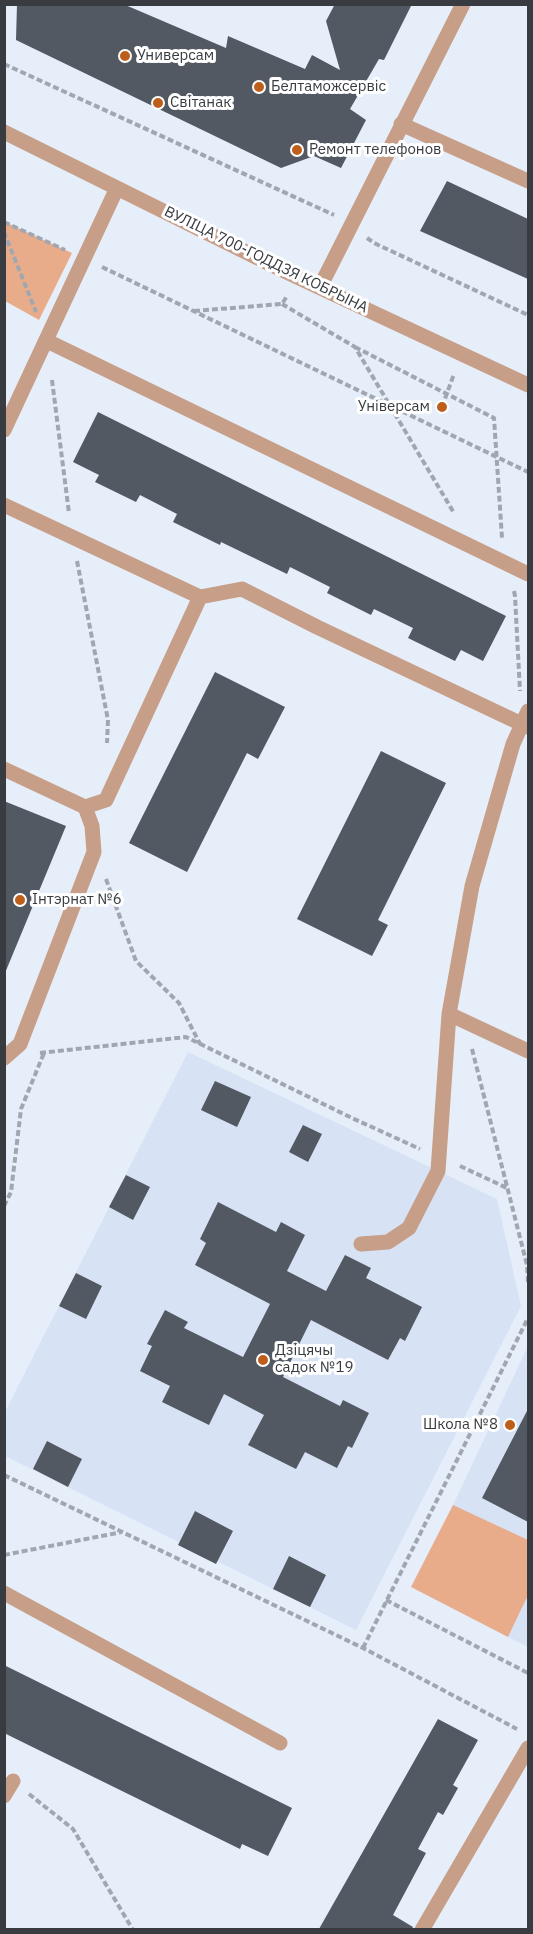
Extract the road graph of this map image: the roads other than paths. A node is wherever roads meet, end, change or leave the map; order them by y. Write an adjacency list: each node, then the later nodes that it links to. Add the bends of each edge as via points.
1 (463, 4): 2 (street)
2 (402, 124): 4 (street); 6 (street)
3 (4, 132): 5 (street, ВУЛІЦА 700-ГОДДЗЯ КОБРЫНА)
4 (528, 181)
5 (117, 188): 6 (street, ВУЛІЦА 700-ГОДДЗЯ КОБРЫНА); 7 (street)
6 (320, 287): 8 (street, ВУЛІЦА 700-ГОДДЗЯ КОБРЫНА)
7 (47, 341): 9 (street); 11 (street)
8 (528, 385)
9 (4, 430)
10 (4, 505): 12 (street)
11 (528, 574)
12 (200, 597): 13 (street, via 242,589); 15 (street, via 106,800)
13 (526, 721): 16 (street, via 513,744 472,886)
14 (4, 770): 15 (street)
15 (85, 807): 18 (street, via 92,826 94,852 20,1044)
16 (449, 1014): 17 (street); 19 (street, via 438,1171 409,1228 388,1242)
17 (528, 1051)
18 (4, 1058)
19 (361, 1244)
20 (4, 1593): 21 (street)
21 (280, 1743)
22 (528, 1748): 25 (street)
23 (13, 1781): 24 (street)
24 (4, 1796)
25 (422, 1929)

